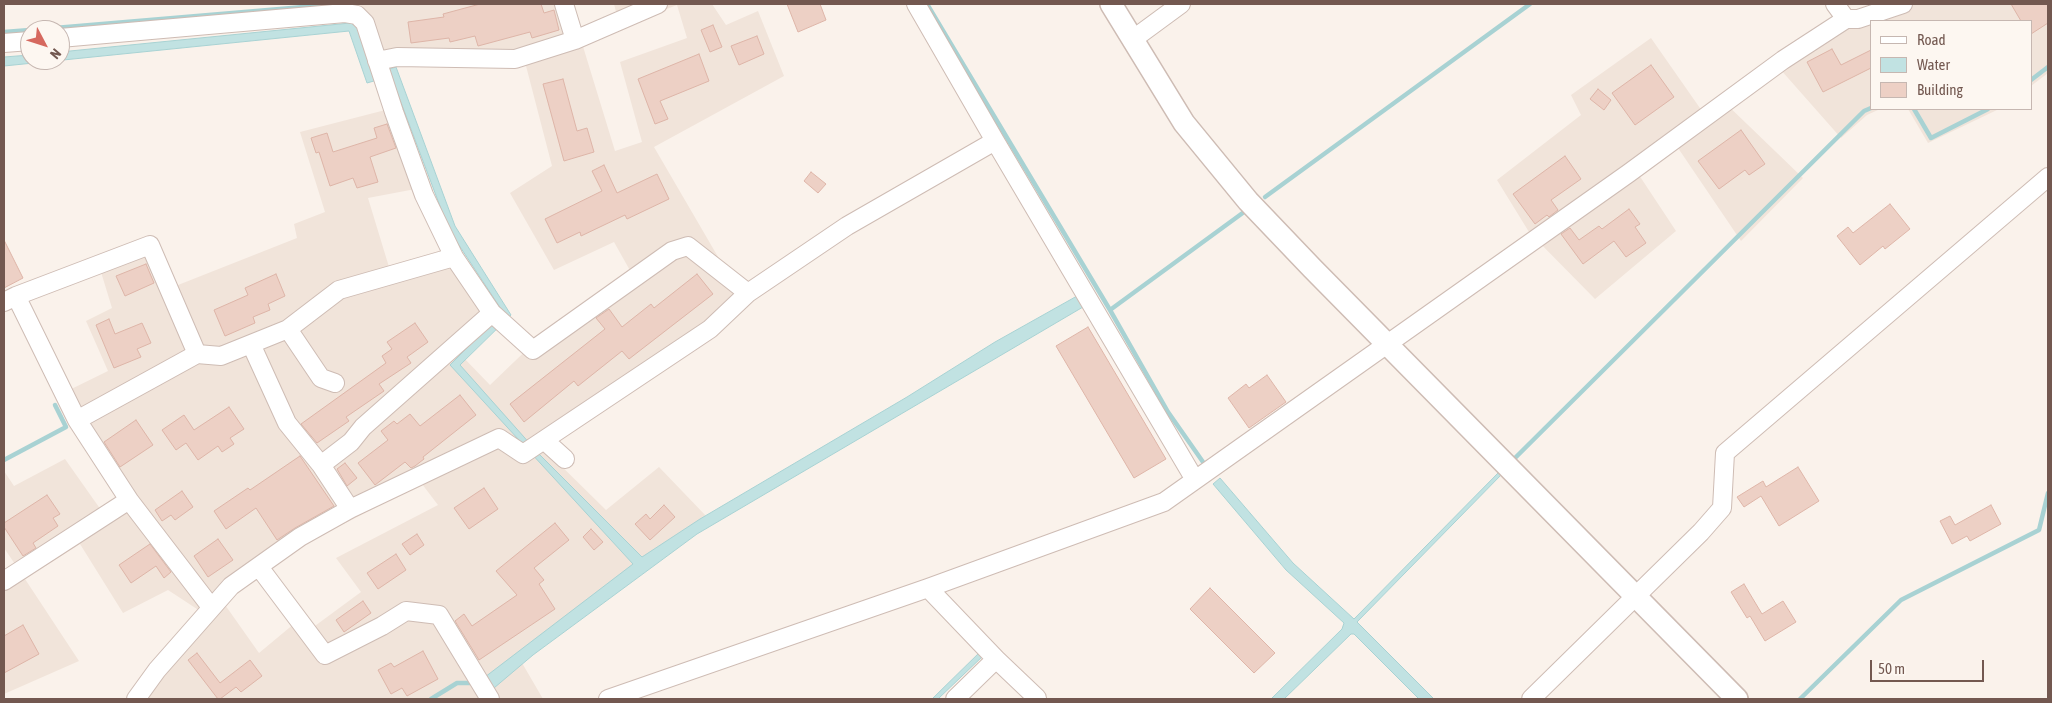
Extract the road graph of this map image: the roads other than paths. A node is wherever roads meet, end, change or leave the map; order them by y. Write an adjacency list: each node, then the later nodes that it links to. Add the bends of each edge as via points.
1 (564, 4): 10 (street)
2 (658, 4): 10 (street)
3 (916, 4): 15 (street)
4 (1111, 4): 11 (street)
5 (1181, 4): 11 (street)
6 (1835, 4): 8 (street)
7 (1903, 4): 8 (street)
8 (1846, 19): 23 (street, via 1783,60)
9 (70, 37): 14 (street, via 345,13 357,15 365,23)
10 (575, 40): 14 (street, via 514,59 397,57)
11 (1132, 40): 23 (street, via 1184,123 1248,201)
12 (20, 42): 13 (street)
13 (4, 43)
14 (380, 70): 17 (street, via 424,195)
15 (995, 141): 18 (street, via 847,226); 30 (street)
16 (2048, 177): 36 (street, via 1725,453 1722,508)
17 (454, 257): 20 (street); 21 (street, via 339,290)
18 (748, 292): 20 (street, via 688,246 672,251 534,350); 27 (street, via 710,328)
19 (10, 299): 24 (street, via 150,245); 26 (street)
20 (499, 319): 29 (street, via 363,426 351,442)
21 (288, 329): 22 (street); 25 (street, via 321,378)
22 (251, 344): 24 (street, via 221,356); 29 (street, via 288,423)
23 (1388, 344): 30 (street); 36 (street)
24 (197, 354): 26 (street)
25 (335, 383)
26 (77, 420): 31 (street)
27 (542, 441): 28 (street); 32 (street, via 523,454 499,438)
28 (565, 459)
29 (321, 465): 32 (street)
30 (1195, 480): 35 (street, via 1164,502)
31 (129, 500): 34 (street); 37 (street)
32 (350, 509): 33 (street, via 300,537)
33 (259, 567): 37 (street, via 231,586); 39 (street, via 325,655 406,611 439,614)
34 (4, 581)
35 (928, 588): 38 (street); 42 (street)
36 (1636, 596): 44 (street); 45 (street)
37 (211, 607): 41 (street)
38 (996, 659): 40 (street); 43 (street)
39 (483, 688)
40 (1037, 698)
41 (136, 699)
42 (608, 699)
43 (955, 699)
44 (1532, 699)
45 (1737, 699)

